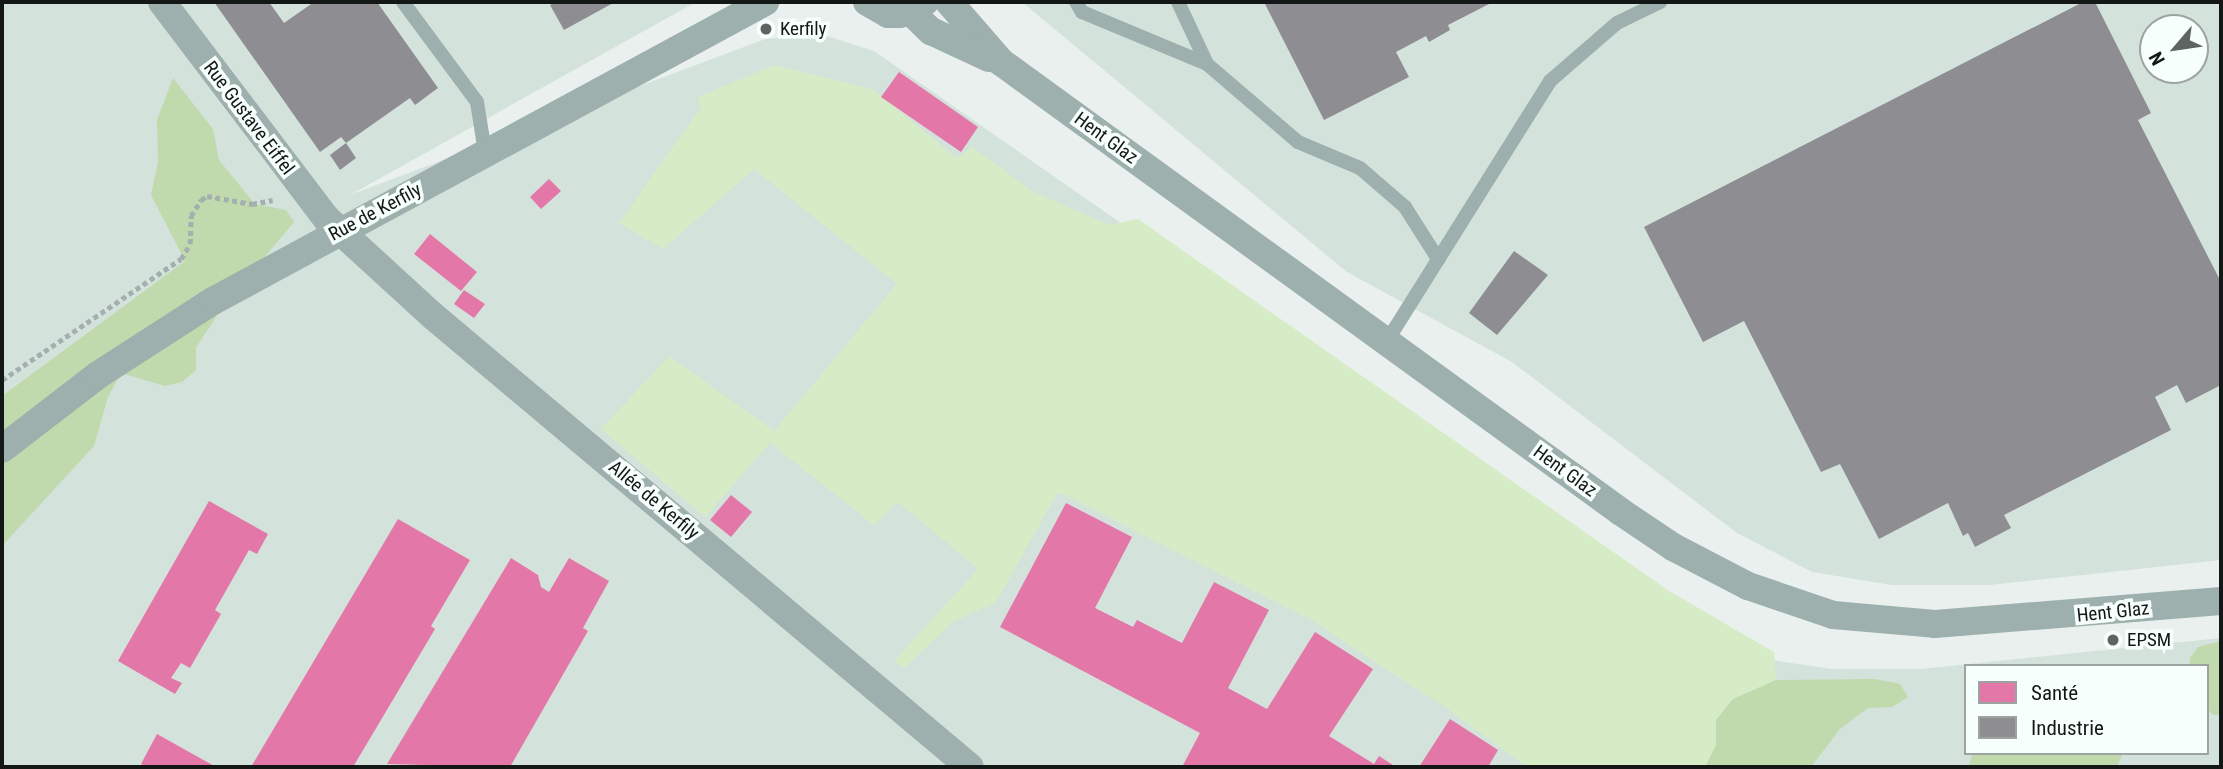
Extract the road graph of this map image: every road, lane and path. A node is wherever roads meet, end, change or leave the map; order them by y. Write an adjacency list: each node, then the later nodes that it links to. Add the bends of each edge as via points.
1 (162, 2): 13 (street, Rue Gustave Eiffel)
2 (403, 2): 12 (lane, via 477,102)
3 (765, 2): 12 (street, Rue de Kerfily)
4 (867, 2): 9 (street, via 888,14)
5 (949, 2): 10 (street, Hent Glaz)
6 (1076, 2): 11 (lane, via 1082,12)
7 (1178, 2): 11 (lane)
8 (1660, 2): 15 (lane, via 1617,23 1550,81)
9 (918, 7): 10 (street, Hent Glaz, via 931,31)
10 (1001, 62): 16 (street, Hent Glaz)
11 (1207, 64): 15 (lane, via 1298,142 1360,168 1405,207)
12 (485, 152): 14 (street, Rue de Kerfily)
13 (302, 190): 14 (street, Rue Gustave Eiffel); 17 (path, via 283,202 241,204 207,196 191,216 190,244 181,259)
14 (340, 230): 18 (street, Rue de Kerfily, via 135,349); 20 (street, Allée de Kerfily, via 433,316)
15 (1438, 259): 16 (lane)
16 (1387, 341): 19 (street, Hent Glaz, via 1673,547 1778,599 1832,615 1935,624)
17 (2, 380)
18 (2, 449)
19 (2221, 601)
20 (970, 767)

